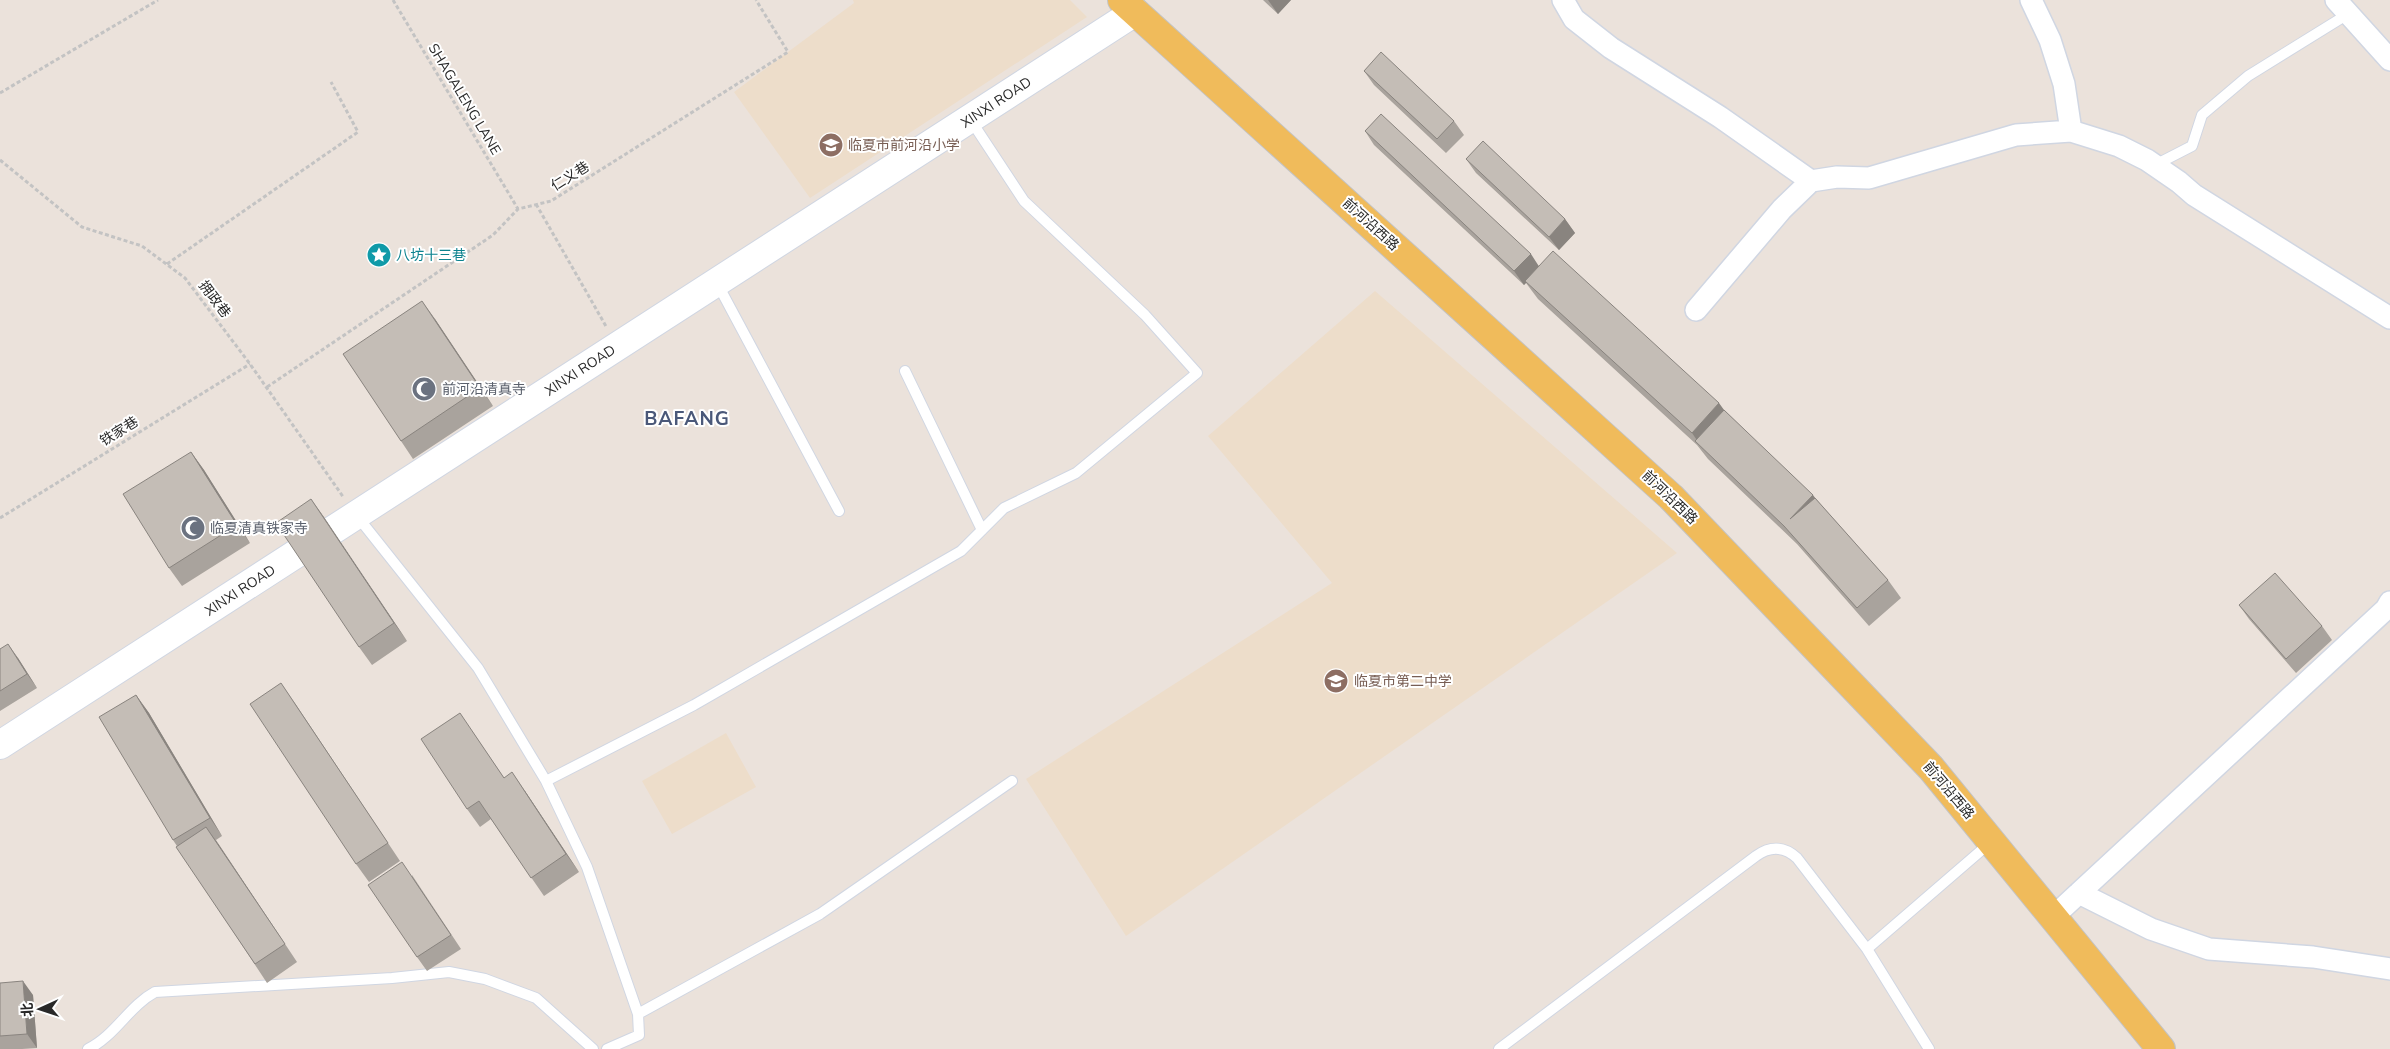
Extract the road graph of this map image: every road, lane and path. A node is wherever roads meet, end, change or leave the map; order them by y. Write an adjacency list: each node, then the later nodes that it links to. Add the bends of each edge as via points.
1 (158, 0): 10 (path)
2 (393, 0): 17 (path, SHAGALENG LANE)
3 (756, 0): 16 (path, 仁义巷, via 788,52 551,200)
4 (1564, 0): 15 (street, via 1574,20 1611,48 1720,117)
5 (2031, 0): 12 (street, via 2050,40 2064,84)
6 (1136, 4): 11 (main road, XINXI ROAD); 34 (main road, 前河沿西路, via 1671,497 1931,768)
7 (2340, 4): 8 (street); 14 (lane, via 2202,116 2192,146)
8 (2390, 60)
9 (331, 82): 18 (path, via 358,132)
10 (0, 93)
11 (970, 118): 19 (main road, XINXI ROAD); 29 (lane, via 1024,201 1145,315 1197,373 1076,473 1004,508)
12 (2071, 132): 14 (street, via 2119,146); 15 (street, via 2016,135 1869,178 1837,177)
13 (0, 160): 18 (path, 拥政巷, via 82,226 142,246)
14 (2155, 164): 21 (street, via 2210,206)
15 (1811, 181): 20 (street)
16 (536, 204): 17 (path, 仁义巷); 22 (path)
17 (518, 209): 25 (path, via 493,235)
18 (167, 264): 23 (path, 拥政巷, via 185,278)
19 (716, 282): 22 (main road, XINXI ROAD); 26 (lane)
20 (1696, 310)
21 (2390, 318)
22 (618, 346): 27 (main road, XINXI ROAD)
23 (250, 364): 25 (path, 拥政巷); 28 (path, 铁家巷)
24 (905, 372): 29 (lane)
25 (267, 387): 27 (path, 拥政巷)
26 (839, 511)
27 (356, 515): 31 (main road, XINXI ROAD); 32 (lane, via 478,668)
28 (0, 518)
29 (982, 530): 32 (lane, via 961,552 729,686)
30 (2390, 602): 35 (street)
31 (0, 745)
32 (546, 781): 39 (lane, via 588,867)
33 (1012, 781): 39 (lane, via 820,914)
34 (1992, 841): 36 (main road, 前河沿西路); 37 (lane)
35 (2079, 893): 36 (street); 38 (street, via 2151,929 2209,949 2314,957)
36 (2053, 917): 45 (main road, 前河沿西路)
37 (1866, 949): 43 (lane, via 1797,858 1790,852 1772,848 1756,856); 44 (lane)
38 (2390, 969)
39 (638, 1014): 42 (lane, via 640,1035)
40 (88, 1049): 41 (lane, via 98,1044 142,999 156,992 449,972 485,979 536,998)
41 (593, 1049)
42 (607, 1049)
43 (1499, 1049)
44 (1929, 1049)
45 (2161, 1049)

